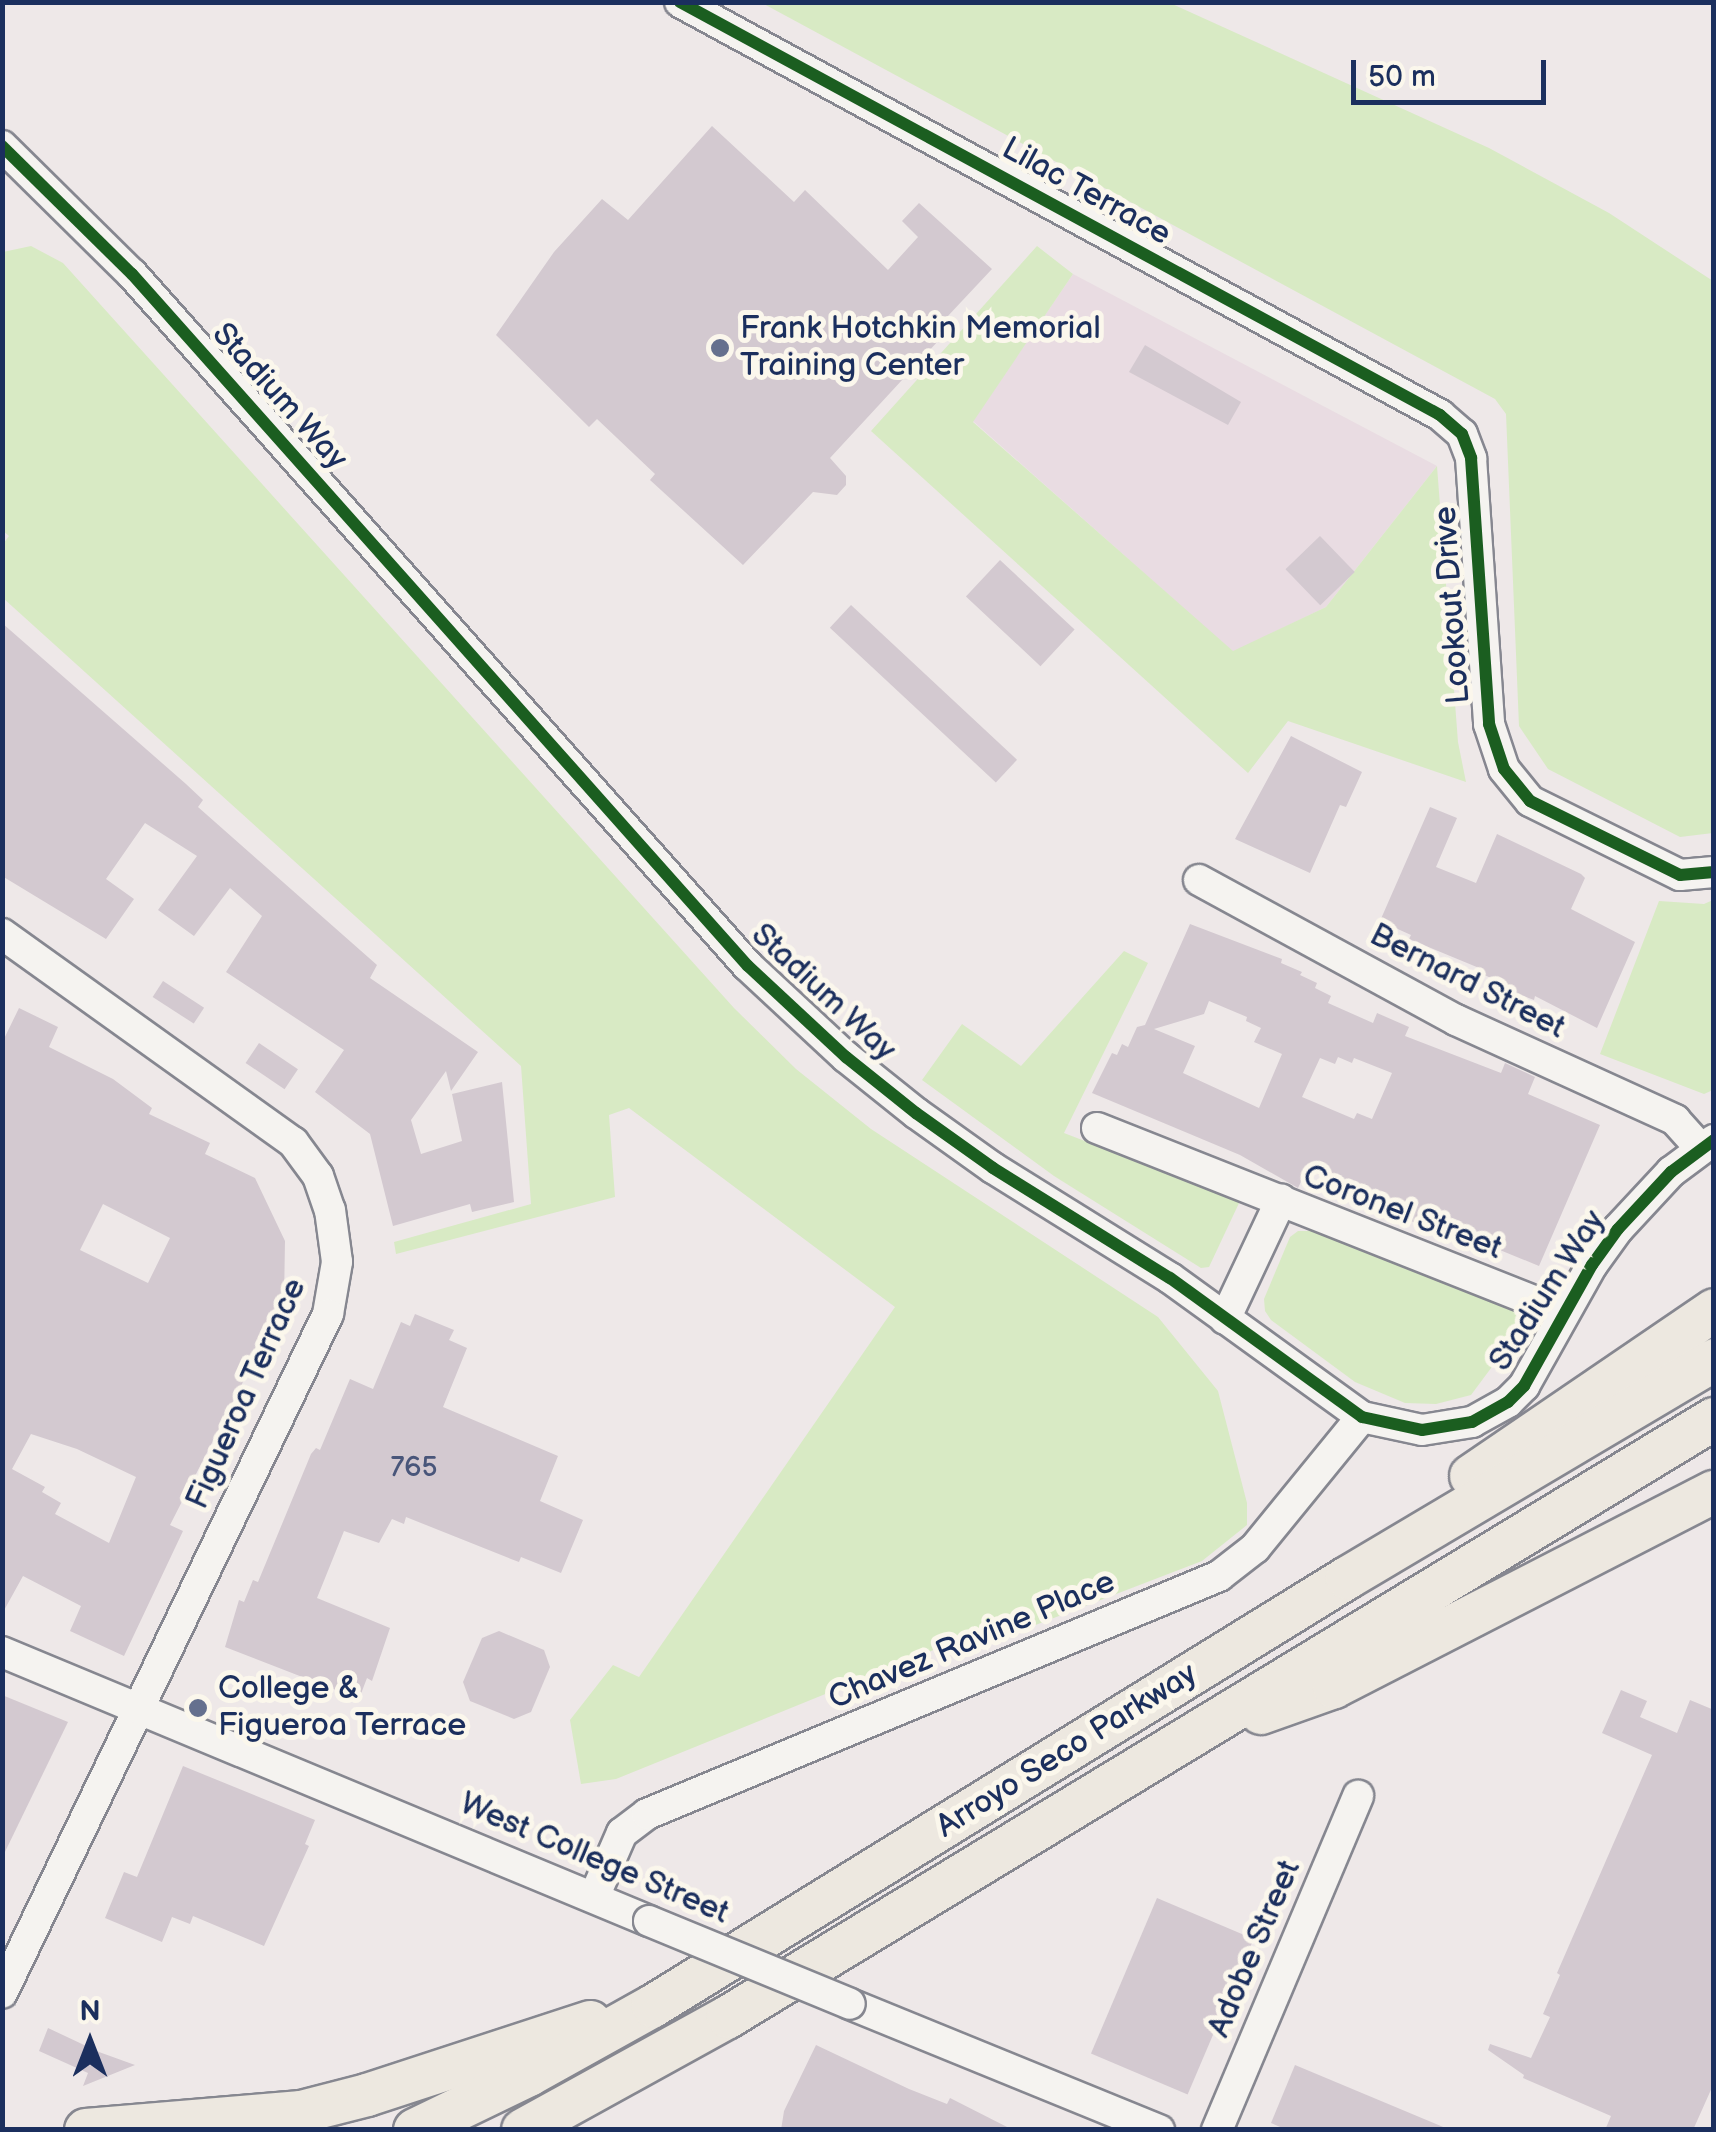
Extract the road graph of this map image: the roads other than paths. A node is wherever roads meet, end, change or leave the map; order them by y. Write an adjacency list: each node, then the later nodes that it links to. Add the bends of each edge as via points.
1 (680, 2): 3 (street, Lilac Terrace, via 1426,408)
2 (2, 146): 12 (street, Stadium Way, via 145,288 748,966 916,1113)
3 (1462, 434): 4 (street, Lookout Drive, via 1471,458 1489,724 1504,768 1530,801 1663,867 1680,875)
4 (1714, 872)
5 (1199, 880): 8 (street, Bernard Street, via 1456,1020 1675,1120)
6 (2, 934): 19 (street, Figueroa Terrace, via 293,1142 318,1176 337,1244 328,1314)
7 (1097, 1128): 9 (street)
8 (1707, 1144): 11 (street, Stadium Way, via 1643,1198)
9 (1280, 1200): 11 (street, Coronel Street); 12 (street, Coronel Street)
10 (1714, 1310): 17 (highway, via 1487,1462)
11 (1564, 1313): 14 (street, Stadium Way, via 1524,1386 1472,1422 1422,1430)
12 (1225, 1319): 14 (street, Stadium Way)
13 (1714, 1360): 17 (highway, Arroyo Seco Parkway)
14 (1362, 1417): 22 (street, Chavez Ravine Place, via 1255,1548 1220,1576 647,1814 622,1833)
15 (1714, 1419): 20 (highway, Arroyo Seco Parkway)
16 (1714, 1492): 20 (highway, via 1334,1687)
17 (1347, 1578): 24 (highway, Arroyo Seco Parkway)
18 (2, 1652): 19 (street, West College Street)
19 (141, 1709): 22 (street, West College Street); 23 (street, Figueroa Terrace)
20 (1176, 1742): 27 (highway, Arroyo Seco Parkway, via 728,2017)
21 (1358, 1796): 29 (street, Adobe Street)
22 (594, 1897): 28 (street, West College Street, bridge)
23 (2, 1992)
24 (653, 2006): 25 (highway, via 559,2029 301,2112); 26 (highway, Arroyo Seco Parkway)
25 (86, 2130)
26 (415, 2130)
27 (524, 2130)
28 (1159, 2130)
29 (1217, 2130)

